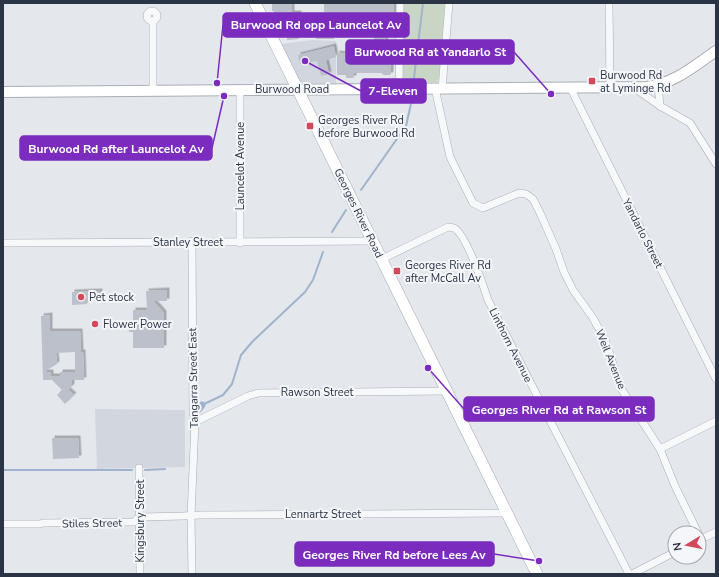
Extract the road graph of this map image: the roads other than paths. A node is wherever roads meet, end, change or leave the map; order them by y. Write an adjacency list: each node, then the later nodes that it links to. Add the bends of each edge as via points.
1 (255, 3): 13 (main road, Georges River Road)
2 (400, 3): 14 (street)
3 (449, 3): 10 (street)
4 (609, 3): 11 (street)
5 (153, 21): 15 (street)
6 (716, 51): 7 (main road, Burwood Road, via 680,76)
7 (658, 85): 9 (main road, Burwood Road); 17 (street)
8 (570, 87): 10 (main road, Burwood Road); 11 (main road, Burwood Road); 24 (street, Yandarlo Street)
9 (633, 87): 11 (main road, Burwood Road); 17 (street)
10 (438, 88): 14 (main road, Burwood Road); 28 (street, Weil Avenue, via 450,157 473,203 483,208 519,192 533,199 573,290 605,340 622,390)
11 (610, 88)
12 (240, 89): 13 (main road, Burwood Road); 15 (main road, Burwood Road); 22 (street, Launcelot Avenue)
13 (298, 89): 14 (main road, Burwood Road); 20 (main road, Georges River Road)
14 (399, 89)
15 (153, 90): 16 (main road, Burwood Road)
16 (3, 92)
17 (660, 106): 18 (street, via 690,123)
18 (716, 164)
19 (192, 241): 21 (street, Stanley Street); 22 (street, Stanley Street); 27 (street, Tangarra Street East)
20 (372, 241): 22 (street, Stanley Street); 23 (main road, Georges River Road)
21 (3, 243)
22 (240, 243)
23 (382, 260): 25 (main road, Georges River Road); 39 (street, Linthorn Avenue, via 448,227 457,231 468,248 488,300)
24 (716, 379)
25 (446, 390): 27 (street, Rawson Street, via 258,393); 30 (main road, Georges River Road)
26 (716, 421): 28 (street)
27 (195, 422): 31 (street, Tangarra Street East)
28 (660, 449): 34 (street, Weil Avenue)
29 (140, 468): 32 (street, Kingsbury Street)
30 (507, 513): 31 (street, Lennartz Street); 38 (main road, Georges River Road)
31 (192, 516): 32 (street, Lennartz Street); 37 (street, Tangarra Street East)
32 (139, 518): 33 (street, Stiles Street, via 134,522); 36 (street, Kingsbury Street)
33 (3, 524)
34 (693, 525)
35 (667, 556): 39 (street)
36 (140, 574)
37 (192, 574)
38 (537, 574)
39 (630, 574)

